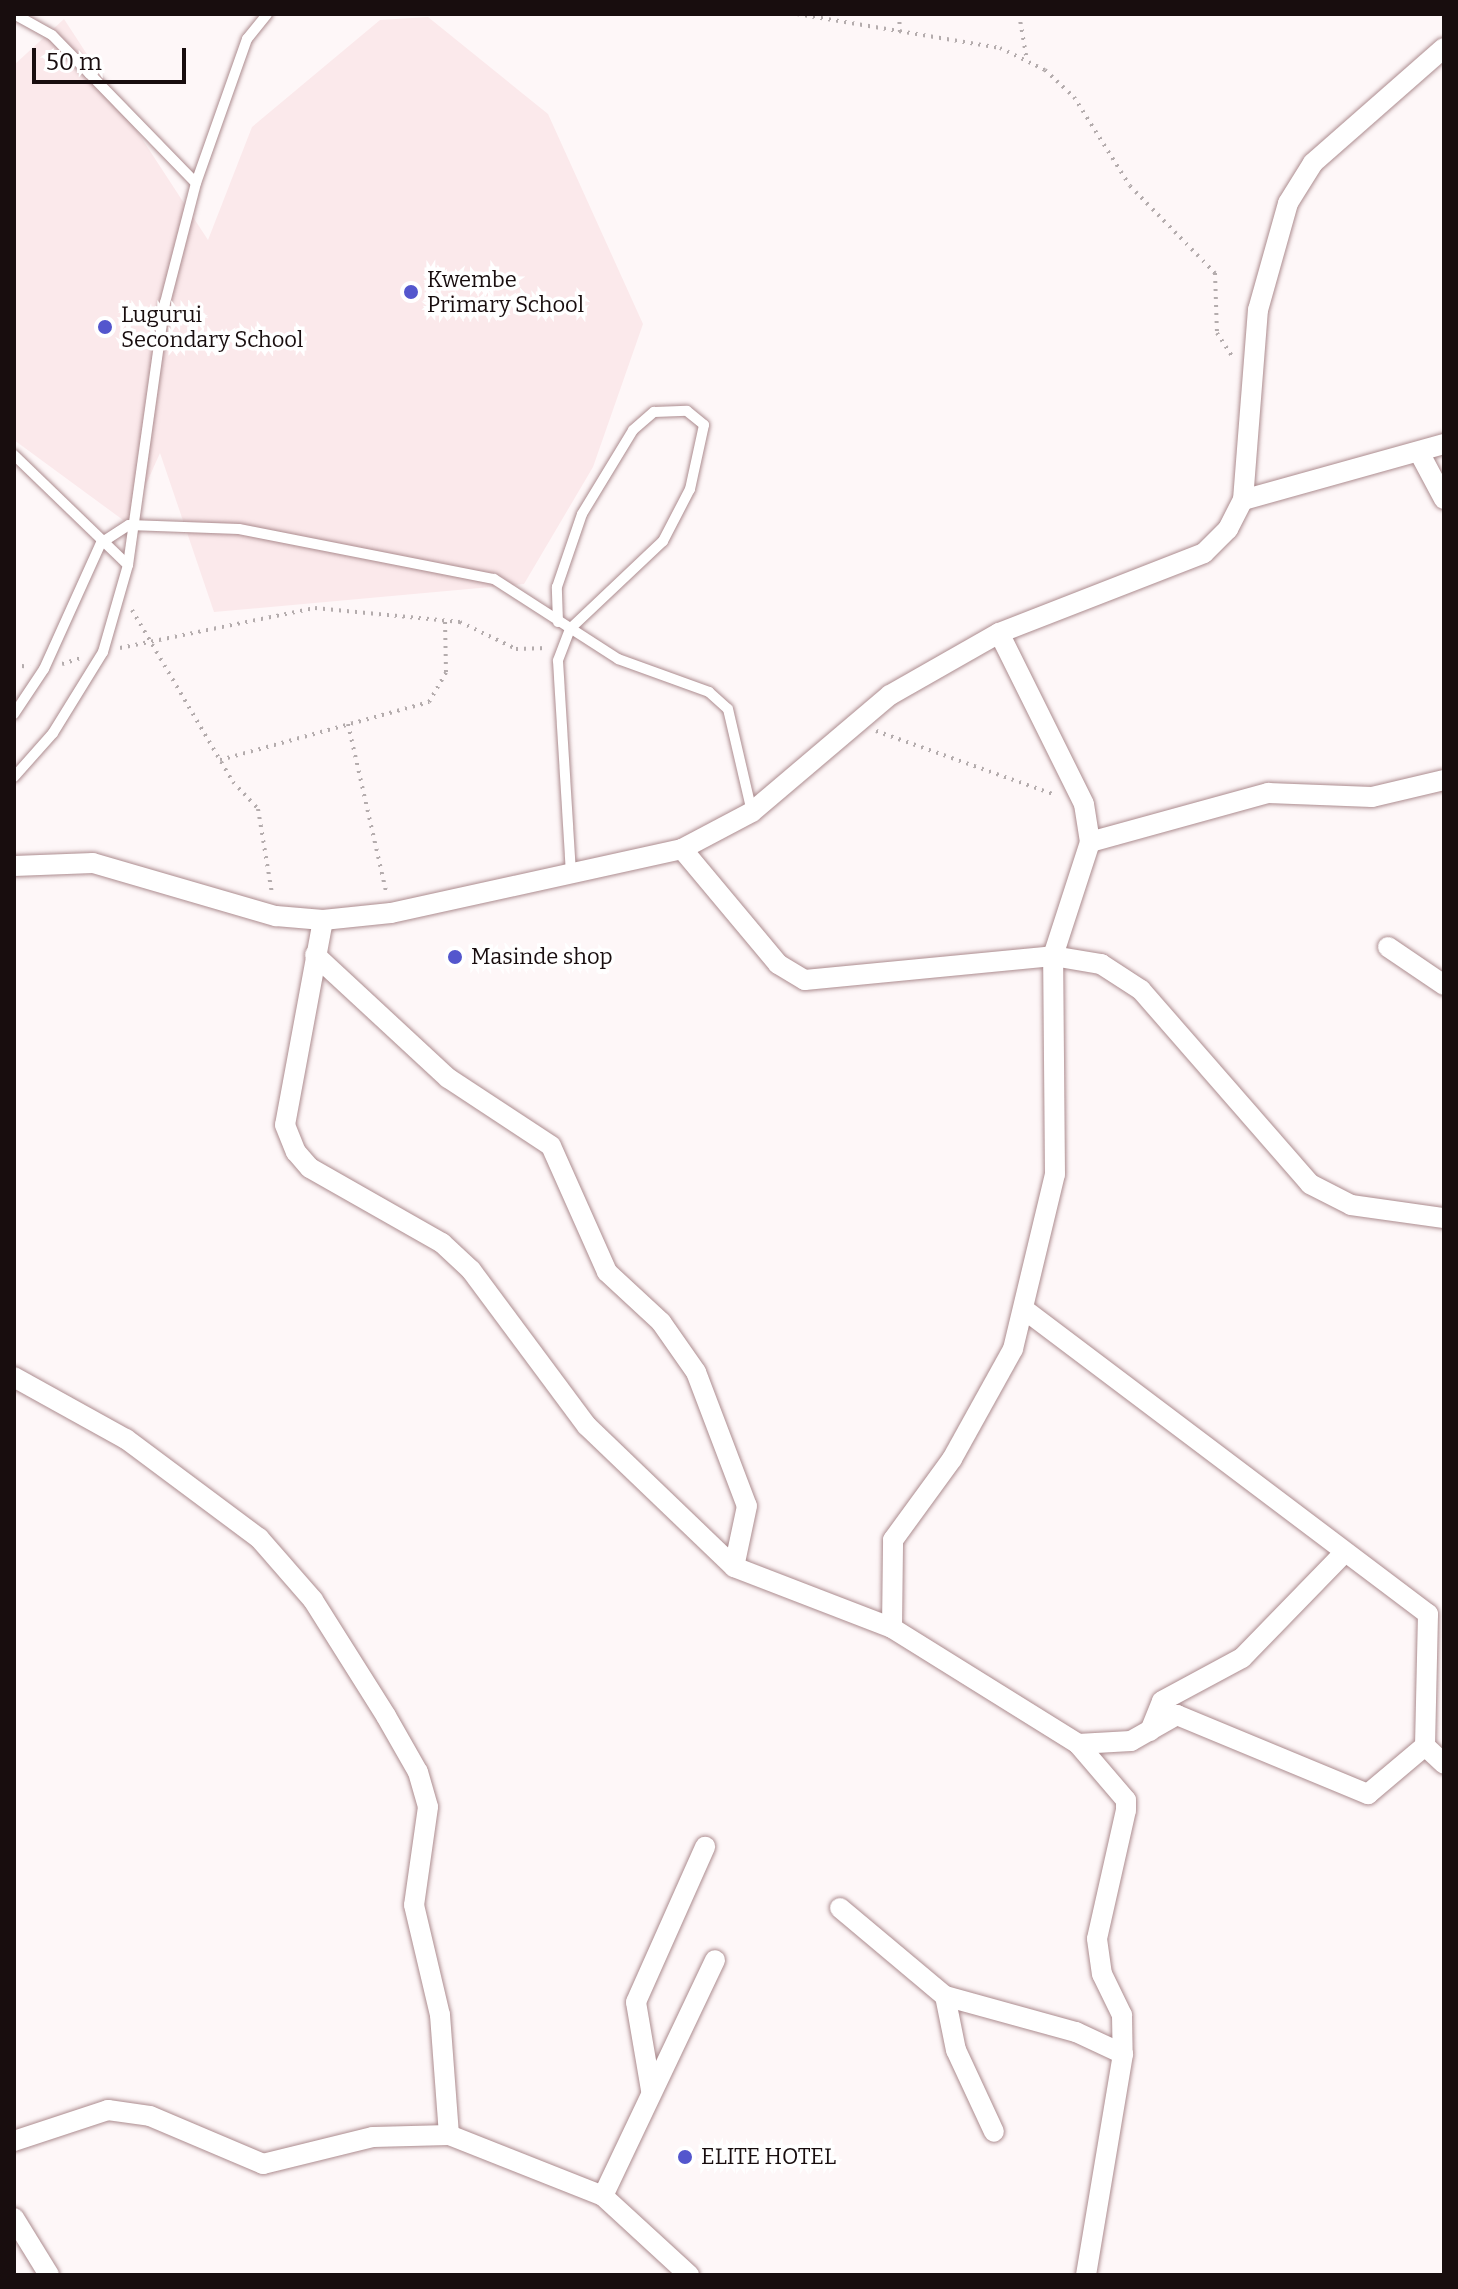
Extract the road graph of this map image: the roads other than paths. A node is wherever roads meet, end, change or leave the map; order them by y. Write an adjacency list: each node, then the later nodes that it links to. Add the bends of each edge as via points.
1 (14, 14): 4 (lane, via 52,35)
2 (267, 14): 4 (lane, via 247,39)
3 (1444, 48): 9 (street, via 1313,163 1288,203 1258,310)
4 (196, 183): 10 (lane, via 165,303)
5 (1444, 444): 6 (street)
6 (1420, 454): 8 (street); 9 (street)
7 (14, 455): 11 (lane)
8 (1444, 499)
9 (1243, 500): 15 (street, via 1204,553)
10 (129, 525): 11 (lane); 12 (lane); 13 (lane, via 239,529 484,576)
11 (101, 543): 12 (lane); 16 (lane, via 44,669)
12 (128, 565): 17 (lane, via 103,652 53,733)
13 (558, 622): 14 (lane); 14 (lane, via 557,587 582,514 625,442 654,412 687,411 704,425 690,489 663,541)
14 (570, 629): 19 (lane, via 636,668 721,699); 23 (lane, via 558,661)
15 (999, 633): 19 (street, via 890,695); 20 (street, via 1084,804)
16 (14, 714)
17 (14, 777)
18 (1444, 780): 20 (street, via 1372,797 1268,793)
19 (752, 812): 21 (street)
20 (1090, 842): 27 (street)
21 (682, 849): 23 (street); 27 (street, via 778,964 805,980)
22 (14, 866): 24 (street, via 93,863 276,916)
23 (571, 873): 24 (street, via 391,913)
24 (323, 920): 26 (street)
25 (1388, 947): 28 (street)
26 (315, 955): 33 (street, via 448,1078 551,1146 607,1272 661,1322 696,1372 747,1506); 33 (street, via 285,1125 296,1152 310,1168 442,1243 471,1270 595,1436)
27 (1053, 956): 29 (street, via 1101,964 1141,990 1310,1184 1351,1205); 30 (street, via 1055,1174)
28 (1444, 985)
29 (1444, 1218)
30 (1025, 1310): 32 (street); 34 (street, via 1013,1349 952,1459 893,1540)
31 (14, 1377): 46 (street, via 126,1439 259,1538 313,1600 386,1716 418,1772 428,1807 414,1905 440,2015)
32 (1344, 1553): 35 (street, via 1242,1658 1162,1701); 37 (street, via 1428,1614)
33 (734, 1567): 34 (street)
34 (892, 1628): 36 (street)
35 (1150, 1731): 36 (street, via 1104,1747); 37 (street, via 1177,1715 1368,1794)
36 (1078, 1744): 43 (street, via 1126,1800 1096,1956 1122,2015)
37 (1425, 1746): 38 (street)
38 (1444, 1764)
39 (705, 1847): 44 (street, via 638,1993)
40 (840, 1908): 42 (street)
41 (715, 1960): 44 (street)
42 (945, 1996): 43 (street, via 1076,2032); 45 (street, via 956,2050)
43 (1123, 2054): 52 (street)
44 (651, 2090): 48 (street)
45 (994, 2132)
46 (449, 2135): 47 (street, via 373,2137 263,2164 150,2116 108,2110 63,2119); 48 (street)
47 (14, 2141)
48 (603, 2196): 51 (street)
49 (14, 2218): 50 (street)
50 (49, 2275)
51 (689, 2275)
52 (1086, 2275)

